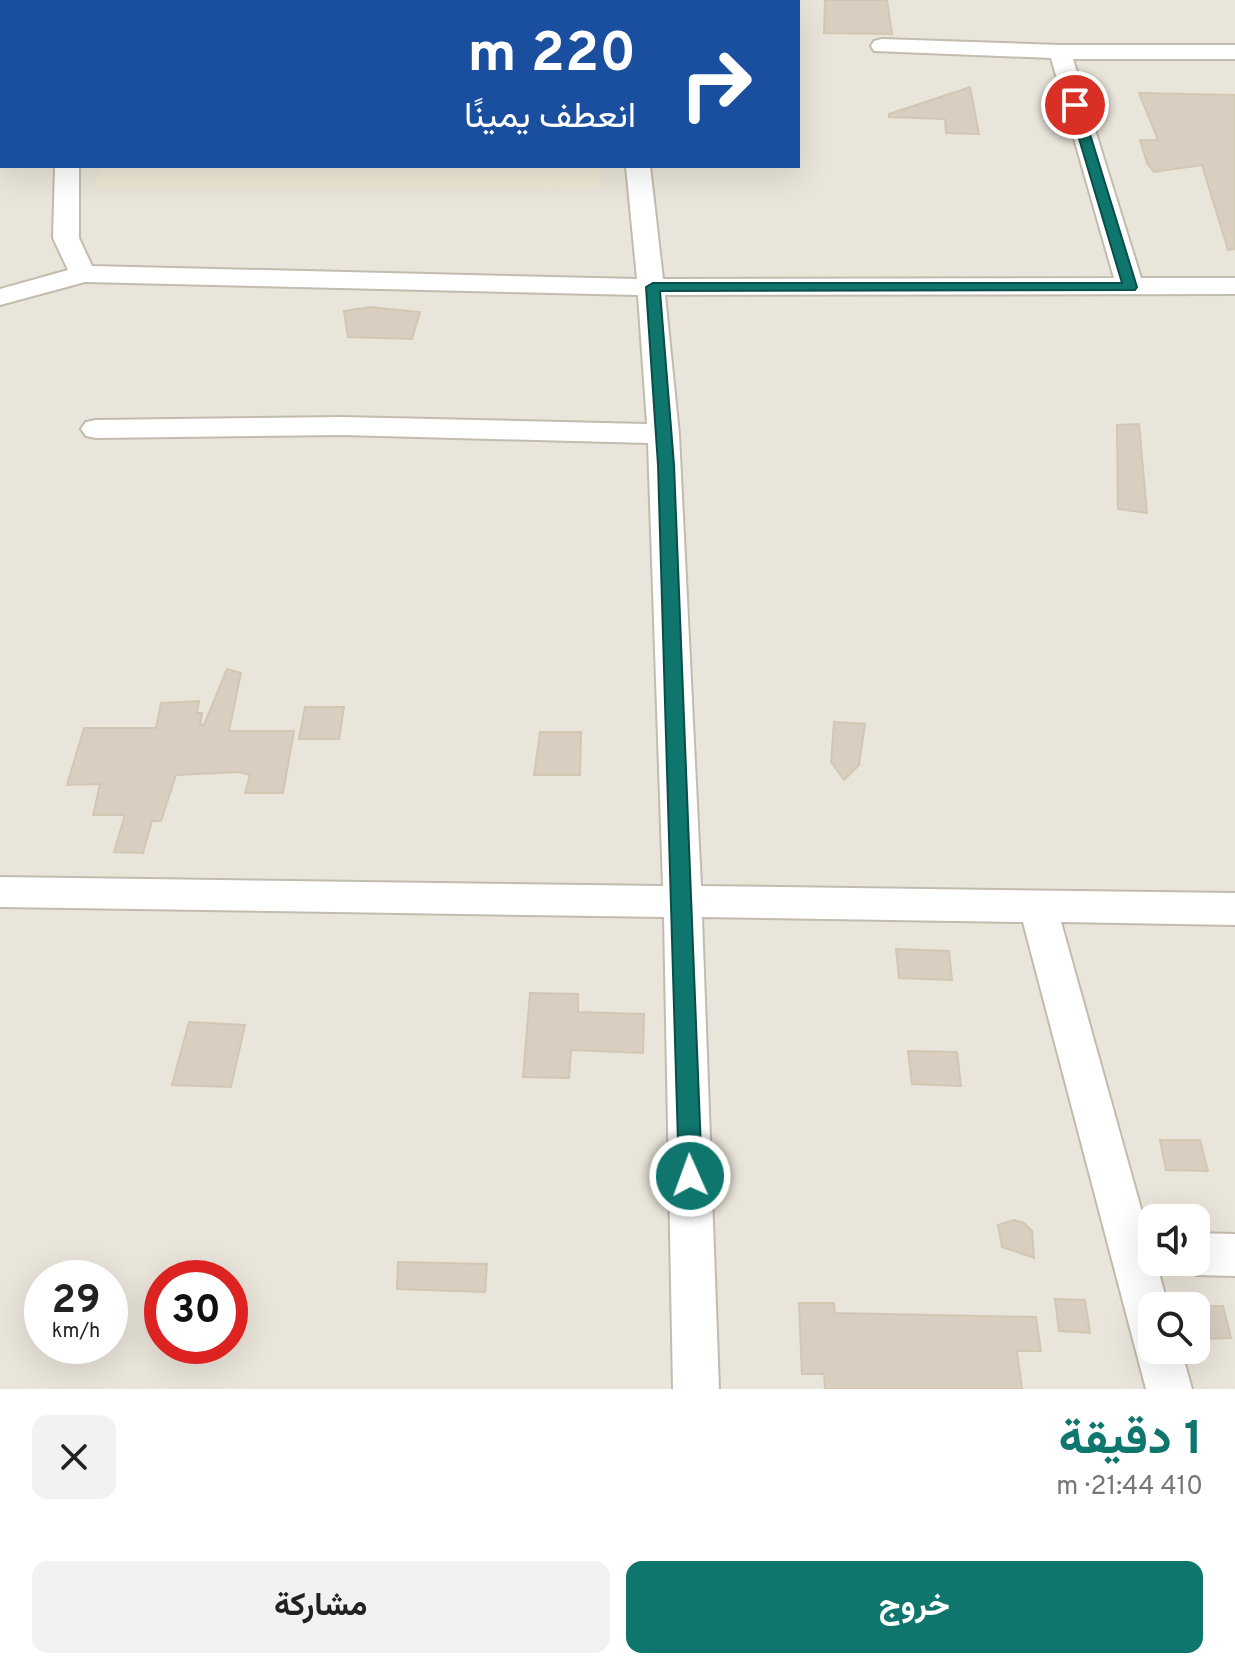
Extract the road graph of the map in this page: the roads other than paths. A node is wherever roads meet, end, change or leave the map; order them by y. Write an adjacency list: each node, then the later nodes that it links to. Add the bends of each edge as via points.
1 (882, 46): 2 (street)
2 (1060, 52): 3 (street); 9 (street)
3 (1235, 52)
4 (67, 168): 6 (street, via 66,238)
5 (638, 168): 8 (street)
6 (83, 274): 8 (street); 10 (street)
7 (1235, 286): 9 (street)
8 (653, 287): 9 (street); 12 (street)
9 (1130, 287)
10 (0, 297)
11 (96, 429): 12 (street, via 342,426)
12 (664, 434): 14 (street)
13 (0, 892): 14 (street)
14 (683, 903): 15 (street); 21 (street)
15 (1038, 908): 16 (street); 17 (street)
16 (1235, 909)
17 (1138, 1243)
18 (1210, 1254): 19 (street)
19 (1235, 1255)
20 (1162, 1364): 22 (street)
21 (696, 1389)
22 (1169, 1389)

